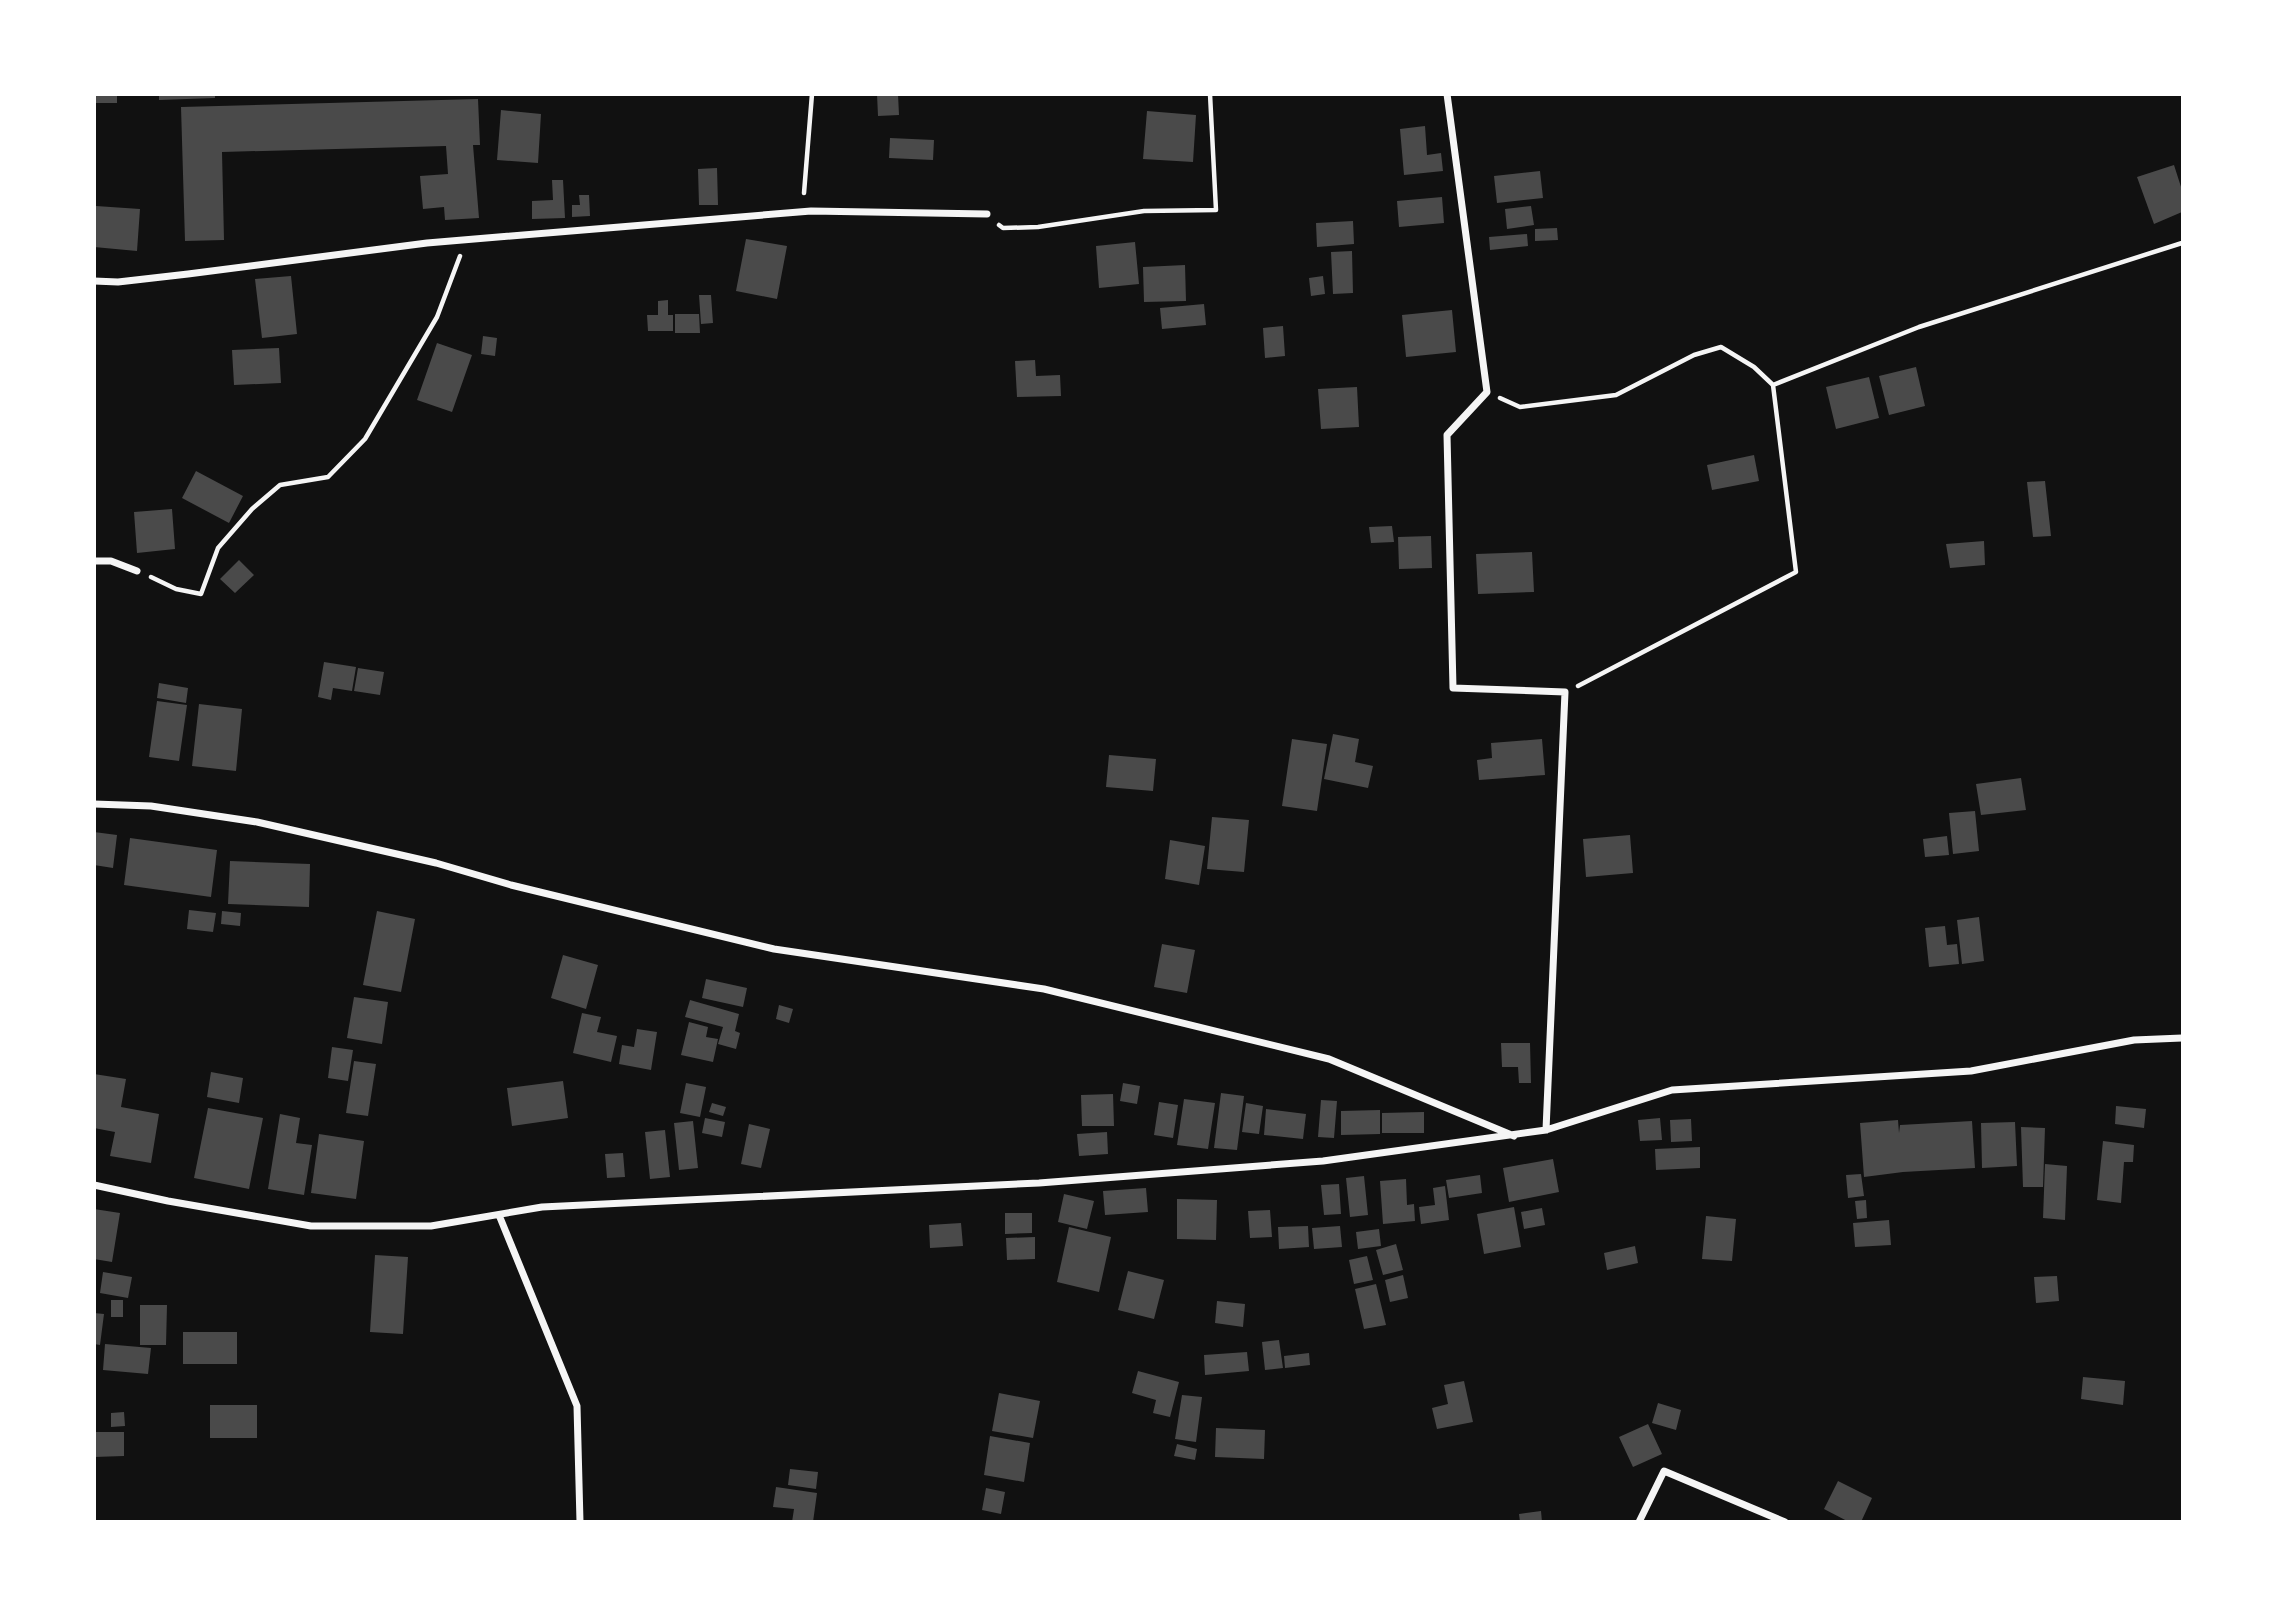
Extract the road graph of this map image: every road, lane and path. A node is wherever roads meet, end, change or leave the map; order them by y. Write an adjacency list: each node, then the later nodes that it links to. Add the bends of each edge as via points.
1 (812, 94): 4 (path)
2 (1210, 94): 5 (path, via 1216,210 1143,211 1003,228)
3 (1447, 94): 10 (street)
4 (802, 212): 5 (street); 6 (street)
5 (987, 214)
6 (464, 240): 8 (street, via 118,282); 12 (path, via 437,317 365,439 328,477 279,485 252,509 218,548 201,594 176,589)
7 (2182, 243): 9 (path, via 1919,327)
8 (94, 281)
9 (1773, 385): 10 (path, via 1721,347 1694,355 1616,395 1520,407); 13 (path, via 1796,572)
10 (1487, 392): 13 (street, via 1447,435 1452,688)
11 (94, 561): 12 (street, via 111,561)
12 (137, 571)
13 (1565, 692): 16 (street)
14 (94, 804): 17 (street, via 151,806 257,822 774,949 1044,989 1329,1059)
15 (2182, 1038): 16 (street, via 2134,1040 1971,1071 1672,1090)
16 (1546, 1130): 17 (street)
17 (1515, 1136): 19 (street, via 1323,1161 1039,1183 542,1207)
18 (94, 1185): 19 (street, via 311,1226 431,1226)
19 (499, 1214): 20 (street, via 577,1406)
20 (580, 1521)
21 (1639, 1521): 22 (street, via 1664,1471)
22 (1785, 1521)

